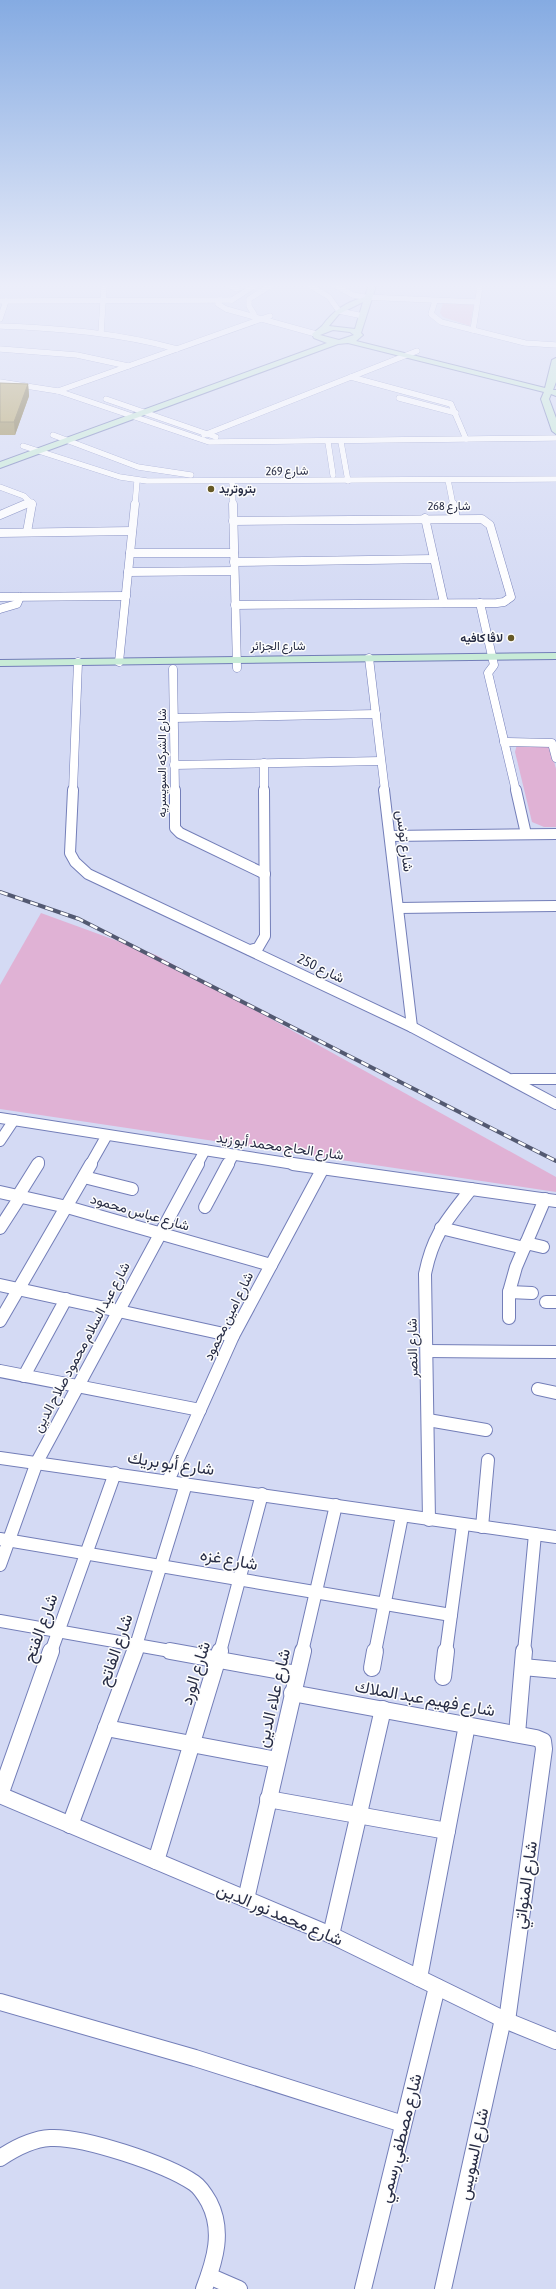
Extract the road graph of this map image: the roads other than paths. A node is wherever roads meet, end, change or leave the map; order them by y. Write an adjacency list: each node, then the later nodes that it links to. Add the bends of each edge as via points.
1 (552, 392): 10 (street)
2 (64, 393): 11 (street)
3 (195, 393): 13 (street)
4 (310, 393): 18 (street)
5 (409, 393): 14 (street, via 447,403 453,406)
6 (96, 396): 12 (street)
7 (393, 396): 14 (street)
8 (556, 400): 10 (street)
9 (146, 401): 12 (street)
10 (546, 402): 17 (street)
11 (119, 411): 12 (street); 15 (street)
12 (132, 411): 13 (street); 20 (street); 23 (street)
13 (144, 411): 18 (street)
14 (456, 414): 22 (street)
15 (104, 416)
16 (68, 430): 19 (street)
17 (556, 431)
18 (207, 434): 20 (street); 24 (street)
19 (46, 438): 23 (street, شارع 269); 27 (street)
20 (196, 438): 24 (street, via 209,442)
21 (556, 438): 22 (street)
22 (466, 439): 26 (street)
23 (66, 440): 29 (street); 31 (street, شارع 269)
24 (230, 442): 25 (street)
25 (328, 442): 26 (street); 34 (street)
26 (341, 442): 36 (street)
27 (23, 446): 28 (street); 29 (street, شارع 269)
28 (12, 450)
29 (37, 451): 30 (street); 35 (street, شارع 269)
30 (0, 465)
31 (138, 467): 32 (street, شارع 269); 35 (street)
32 (172, 474): 34 (street, شارع 269); 40 (street)
33 (556, 474): 36 (street, شارع 269)
34 (333, 475): 36 (street, شارع 269)
35 (120, 477): 39 (street, شارع 269)
36 (347, 478): 38 (street, شارع 269); 41 (street, شارع 269)
37 (556, 479): 38 (street, شارع 269)
38 (448, 480): 46 (street)
39 (137, 481): 40 (street, شارع 269); 48 (street)
40 (166, 482): 41 (street, شارع 269)
41 (232, 482): 47 (street)
42 (0, 487): 43 (street)
43 (32, 502): 44 (street); 49 (street)
44 (0, 515)
45 (425, 518): 46 (street, شارع 268); 47 (street, شارع 268); 53 (street)
46 (456, 518): 61 (street, شارع 268, via 478,518 489,523 511,591 511,597 504,602)
47 (233, 521): 52 (street)
48 (132, 531): 49 (street); 51 (street)
49 (27, 532): 50 (street)
50 (0, 533)
51 (130, 553): 52 (street); 56 (street)
52 (234, 553): 54 (street)
53 (434, 559): 54 (street); 60 (street)
54 (234, 562): 55 (street)
55 (234, 571): 56 (street); 62 (street)
56 (128, 572): 57 (street)
57 (126, 596): 59 (street); 67 (street)
58 (0, 597): 59 (street)
59 (20, 597): 63 (street, via 17,604)
60 (444, 603): 61 (street); 62 (street)
61 (480, 603): 65 (street)
62 (235, 605): 69 (street)
63 (0, 609)
64 (556, 656): 65 (street, شارع الجزائر)
65 (493, 661): 68 (street, شارع الجزائر); 70 (street, شارع الجزائر); 77 (street, via 488,673)
66 (0, 662): 72 (street, شارع الجزائر)
67 (119, 662): 69 (street, شارع الجزائر); 71 (street, شارع الجزائر)
68 (369, 662): 69 (street, شارع الجزائر); 75 (street, شارع تونس)
69 (237, 664): 73 (street, شارع الجزائر)
70 (556, 665)
71 (78, 666): 72 (street, شارع الجزائر); 73 (street, شارع الجزائر); 88 (street, شارع 250, via 70,853 73,861 88,874)
72 (26, 667): 74 (street, شارع الجزائر)
73 (174, 669): 76 (street, شارع الشركه السويسريه)
74 (0, 671)
75 (376, 714): 76 (street); 79 (street, شارع تونس)
76 (174, 718): 81 (street, شارع الشركه السويسريه)
77 (504, 742): 78 (street, via 548,742 552,744); 82 (street)
78 (556, 758)
79 (381, 761): 80 (street); 84 (street, شارع تونس)
80 (264, 763): 81 (street); 85 (street)
81 (174, 766): 85 (street, شارع الشركه السويسريه, via 175,828 180,833)
82 (526, 834): 83 (street); 84 (street)
83 (556, 834)
84 (390, 836): 87 (street, شارع تونس)
85 (265, 874): 88 (street, via 265,936 258,948)
86 (556, 906): 87 (street)
87 (400, 908): 89 (street, شارع تونس)
88 (250, 950): 89 (street, شارع 250)
89 (412, 1027): 90 (street, شارع 250)
90 (510, 1079): 91 (street); 92 (street, شارع 250)
91 (556, 1079)
92 (556, 1104)
93 (0, 1118): 94 (street, شارع الحاج محمد أبو زيد)
94 (14, 1120): 95 (street, شارع الحاج محمد أبو زيد); 96 (street)
95 (107, 1135): 97 (street, شارع الحاج محمد أبو زيد); 101 (street)
96 (0, 1141)
97 (205, 1150): 98 (street, شارع الحاج محمد أبو زيد); 111 (street, شارع عبد السلام محمود صلاح الدين)
98 (233, 1155): 100 (street, شارع الحاج محمد أبو زيد); 108 (street)
99 (39, 1162): 105 (street)
100 (323, 1168): 103 (street, شارع الحاج محمد أبو زيد); 114 (street, شارع امين محمود)
101 (84, 1177): 102 (street); 107 (street)
102 (132, 1189)
103 (470, 1189): 106 (street, شارع الحاج محمد أبو زيد); 110 (street, شارع النصر)
104 (0, 1192): 105 (street, شارع عباس محمود)
105 (19, 1196): 107 (street, شارع عباس محمود); 109 (street)
106 (550, 1200): 112 (street)
107 (67, 1207): 111 (street, شارع عباس محمود); 116 (street)
108 (205, 1207)
109 (0, 1228)
110 (441, 1228): 112 (street); 124 (street, شارع النصر, via 430,1250 424,1274)
111 (159, 1234): 114 (street, شارع عباس محمود); 120 (street, شارع عبد السلام محمود صلاح الدين)
112 (525, 1246): 113 (street); 117 (street)
113 (543, 1247)
114 (270, 1266): 123 (street, شارع امين محمود)
115 (0, 1285): 116 (street)
116 (19, 1289): 119 (street); 122 (street)
117 (509, 1292): 118 (street); 121 (street)
118 (532, 1294)
119 (66, 1299): 120 (street); 127 (street)
120 (117, 1310): 123 (street); 128 (street, شارع عبد السلام محمود صلاح الدين)
121 (509, 1318)
122 (0, 1321)
123 (233, 1336): 131 (street, شارع امين محمود)
124 (427, 1351): 125 (street); 132 (street, شارع النصر)
125 (556, 1352)
126 (0, 1371): 127 (street)
127 (24, 1376): 128 (street)
128 (78, 1386): 131 (street); 136 (street, شارع عبد السلام محمود صلاح الدين)
129 (538, 1389): 130 (street)
130 (556, 1393)
131 (200, 1410): 138 (street, شارع امين محمود)
132 (428, 1420): 133 (street); 143 (street, شارع النصر)
133 (486, 1430)
134 (0, 1458): 136 (street, شارع أبو بريك)
135 (488, 1460): 145 (street)
136 (37, 1462): 137 (street, شارع أبو بريك); 148 (street, شارع عبد السلام محمود صلاح الدين)
137 (114, 1474): 138 (street, شارع أبو بريك); 149 (street, شارع الفتح)
138 (168, 1482): 139 (street, شارع أبو بريك)
139 (186, 1484): 140 (street, شارع أبو بريك); 151 (street, شارع الفاتح)
140 (262, 1494): 141 (street, شارع أبو بريك); 152 (street, شارع الورد)
141 (336, 1505): 142 (street, شارع أبو بريك); 153 (street, شارع علاء الدين)
142 (402, 1516): 143 (street, شارع أبو بريك); 154 (street)
143 (429, 1520): 144 (street, شارع أبو بريك)
144 (463, 1525): 145 (street, شارع أبو بريك); 155 (street)
145 (482, 1527): 146 (street, شارع أبو بريك)
146 (535, 1534): 147 (street, شارع أبو بريك); 160 (street)
147 (556, 1537)
148 (4, 1540): 149 (street, شارع غزه); 150 (street, شارع عبد السلام محمود صلاح الدين)
149 (86, 1553): 151 (street, شارع غزه); 157 (street, شارع الفتح)
150 (0, 1564)
151 (161, 1566): 152 (street, شارع غزه); 158 (street, شارع الفاتح)
152 (240, 1579): 153 (street, شارع غزه); 159 (street, شارع الورد)
153 (316, 1592): 154 (street, شارع غزه); 163 (street, شارع علاء الدين)
154 (384, 1604): 155 (street, شارع غزه); 161 (street)
155 (451, 1615): 164 (street)
156 (0, 1621): 157 (street)
157 (58, 1631): 158 (street); 173 (street, شارع الفتح)
158 (137, 1645): 159 (street); 168 (street, شارع الفاتح)
159 (218, 1660): 163 (street); 170 (street, شارع الورد)
160 (523, 1667): 162 (street); 169 (street)
161 (372, 1668)
162 (556, 1670)
163 (297, 1674): 165 (street, شارع علاء الدين)
164 (443, 1677)
165 (292, 1693): 166 (street, شارع فهيم عبد الملاك); 172 (street, شارع علاء الدين)
166 (383, 1710): 167 (street, شارع فهيم عبد الملاك); 175 (street)
167 (467, 1725): 169 (street, شارع فهيم عبد الملاك); 177 (street)
168 (106, 1728): 170 (street); 176 (street, شارع الفاتح)
169 (516, 1734): 171 (street, شارع فهيم عبد الملاك, via 543,1741)
170 (192, 1744): 172 (street); 178 (street, شارع الورد)
171 (544, 1749): 184 (street, شارع المنواتي)
172 (277, 1760): 174 (street, شارع علاء الدين)
173 (0, 1795): 176 (street, شارع محمد نور الدين)
174 (268, 1799): 175 (street); 179 (street, شارع علاء الدين)
175 (358, 1815): 177 (street); 180 (street)
176 (70, 1825): 178 (street, شارع محمد نور الدين)
177 (447, 1831): 181 (street)
178 (156, 1861): 179 (street, شارع محمد نور الدين)
179 (246, 1899): 180 (street, شارع محمد نور الدين)
180 (331, 1935): 181 (street, شارع محمد نور الدين)
181 (419, 1978): 182 (street, شارع محمد نور الدين)
182 (437, 1987): 184 (street, شارع محمد نور الدين); 186 (street, شارع مصطفي رسمي)
183 (0, 2002): 186 (street, via 195,2058)
184 (505, 2020): 185 (street, شارع محمد نور الدين); 191 (street, شارع السويس)
185 (556, 2041)
186 (403, 2124): 190 (street, شارع مصطفي رسمي)
187 (0, 2158): 188 (street, via 28,2143 55,2137 82,2141 175,2173 195,2183 209,2202 217,2225 218,2251)
188 (206, 2282): 189 (street)
189 (239, 2289)
190 (363, 2289)
191 (443, 2289)

